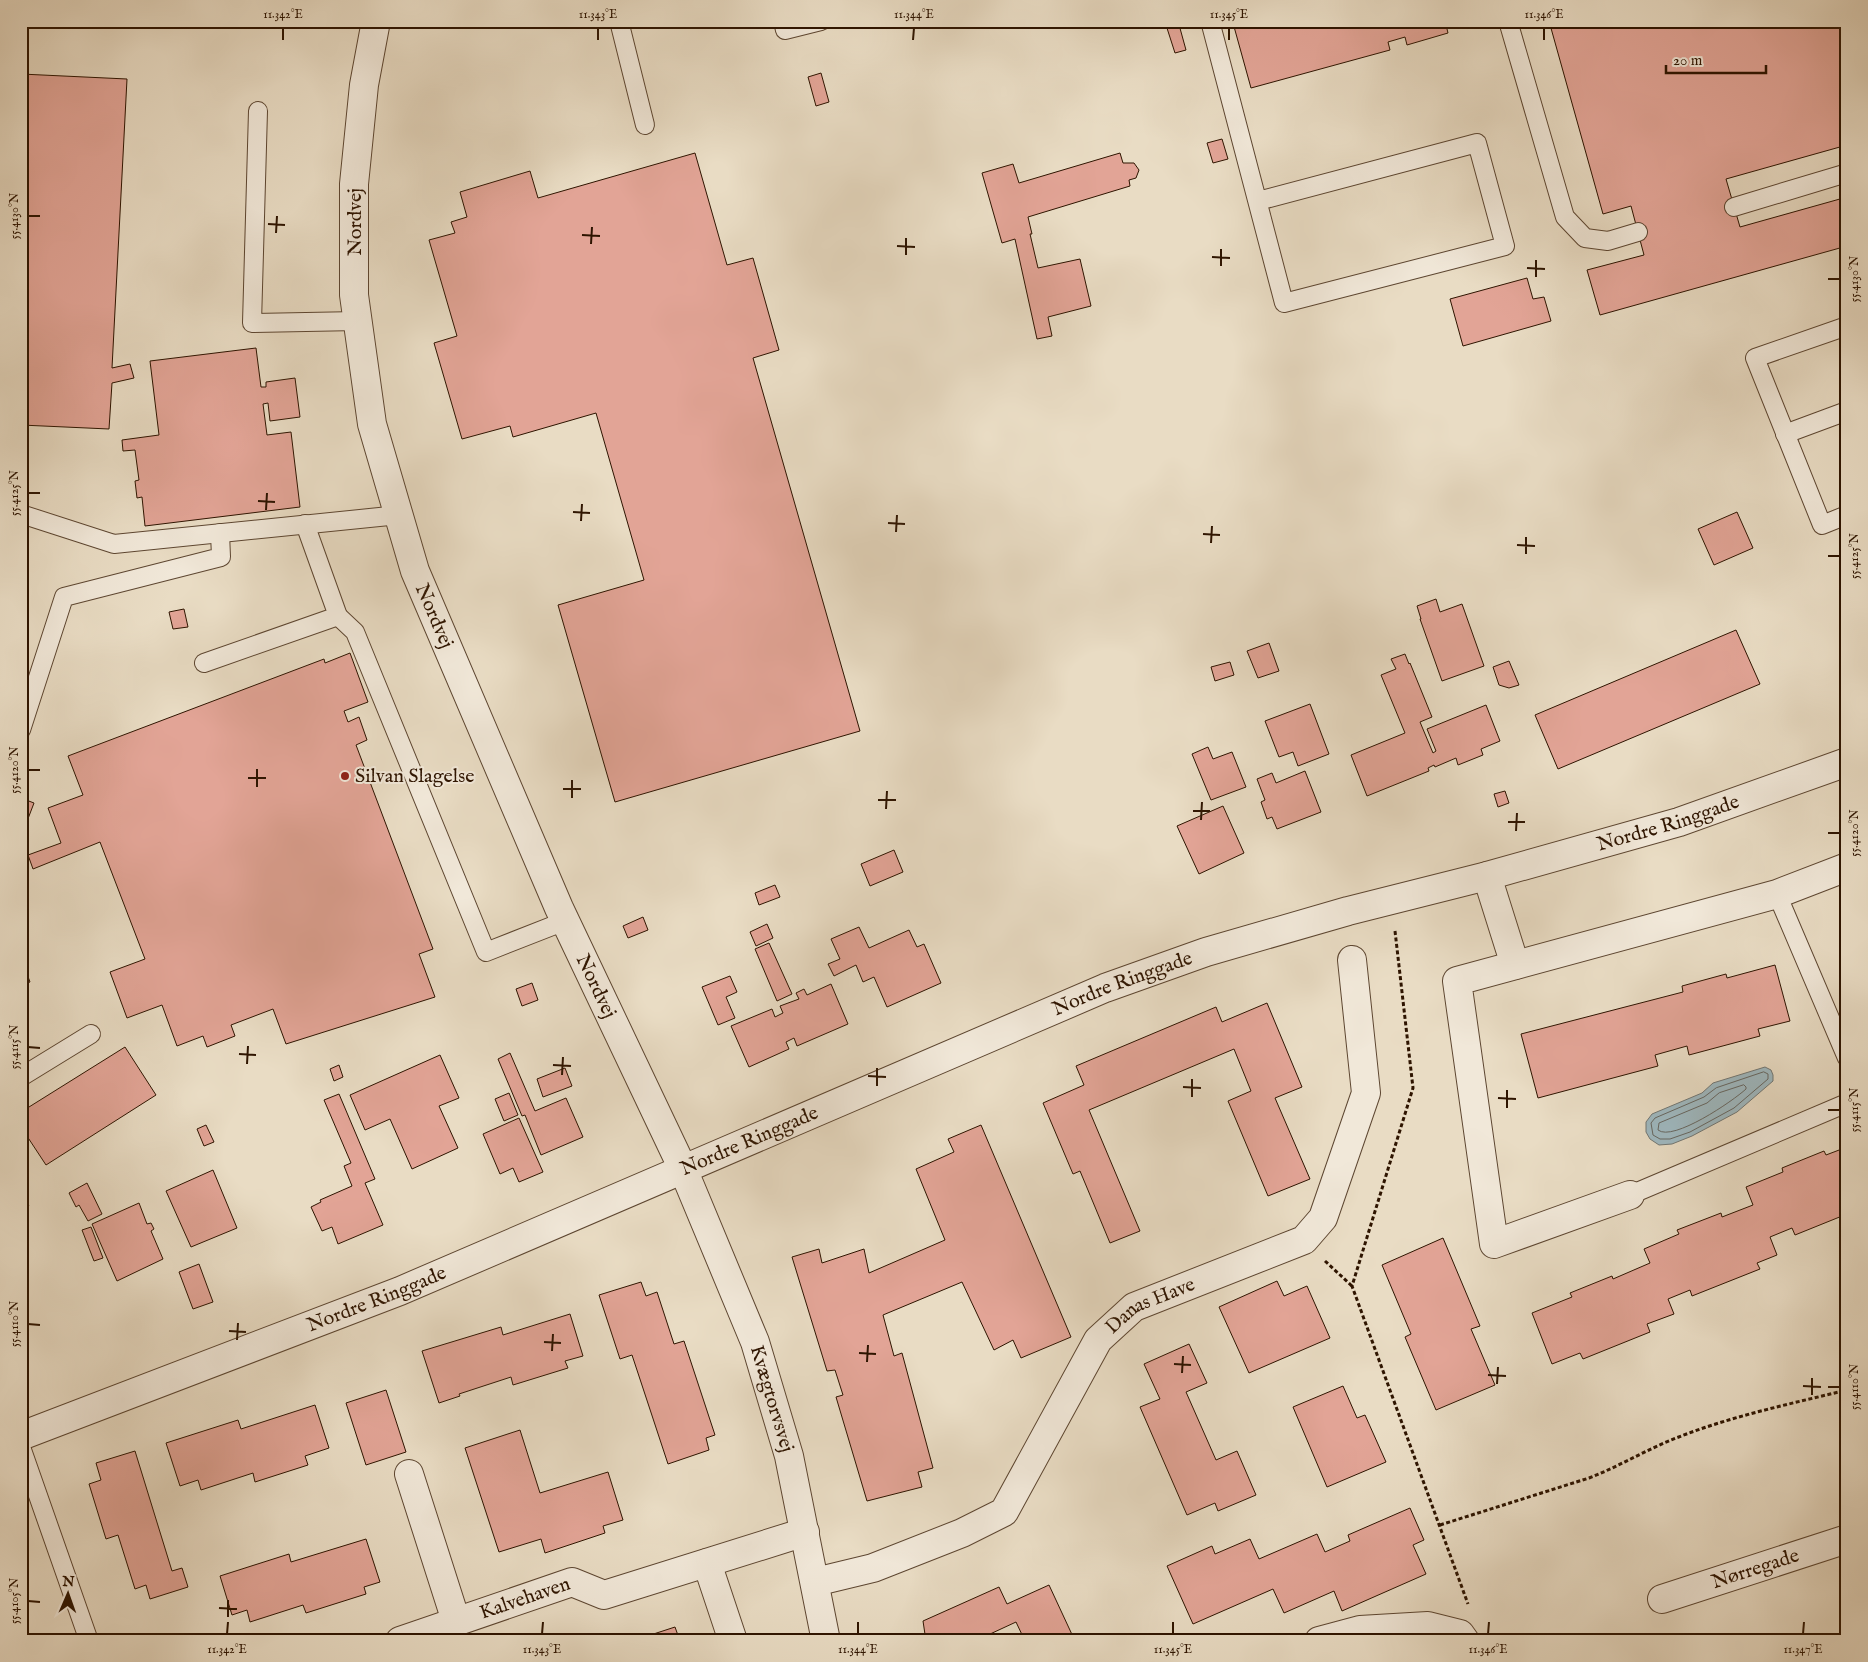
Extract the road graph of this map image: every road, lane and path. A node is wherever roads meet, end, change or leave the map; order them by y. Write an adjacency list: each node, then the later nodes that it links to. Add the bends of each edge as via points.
1 (376, 21): 13 (street, Nordvej, via 364,85 354,184 354,295)
2 (619, 21): 8 (lane)
3 (783, 21): 4 (lane, via 785,30)
4 (821, 21)
5 (1210, 21): 10 (lane)
6 (1508, 21): 12 (lane, via 1565,218 1584,238 1608,241)
7 (258, 112): 13 (lane, via 252,324)
8 (645, 126)
9 (1847, 173): 11 (lane)
10 (1258, 201): 10 (lane, via 1284,303 1505,246 1477,143)
11 (1734, 207)
12 (1638, 232)
13 (358, 321): 18 (street, Nordvej, via 372,424)
14 (1847, 326): 16 (lane, via 1755,358)
15 (1847, 411): 16 (lane)
16 (1785, 434): 19 (lane, via 1822,525)
17 (21, 514): 21 (lane, via 114,544)
18 (399, 515): 20 (lane); 30 (street, Nordvej, via 415,571)
19 (1847, 515)
20 (305, 524): 21 (lane); 22 (lane)
21 (220, 534): 24 (lane, via 221,557 64,597)
22 (338, 616): 23 (lane); 30 (lane, via 355,632 486,952)
23 (204, 663)
24 (21, 730)
25 (1847, 762): 27 (street, Nordre Ringgade, via 1679,822)
26 (1847, 868): 28 (street)
27 (1487, 876): 29 (street, Nordre Ringgade); 32 (street)
28 (1777, 894): 32 (street); 34 (lane)
29 (1392, 900): 37 (street, Nordre Ringgade, via 1206,952 1105,988); 43 (path, via 1413,1088 1352,1286)
30 (565, 921): 37 (street, Nordvej)
31 (1352, 960): 47 (street, Danas Have, via 1366,1093 1323,1218 1304,1240 1134,1307 1098,1340 1004,1512 962,1533 873,1568)
32 (1515, 965): 38 (street, via 1457,981 1494,1244)
33 (91, 1034): 35 (lane)
34 (1847, 1058)
35 (21, 1077)
36 (1847, 1103): 38 (lane)
37 (683, 1169): 40 (street, Nordre Ringgade, via 400,1291); 44 (street, Kvægtorvsvej, via 755,1342 790,1456)
38 (1630, 1194)
39 (1847, 1390): 43 (path, via 1732,1419 1664,1443 1588,1478)
40 (21, 1436)
41 (21, 1447): 51 (lane)
42 (409, 1474): 50 (street, Kalvehaven)
43 (1440, 1525): 49 (path)
44 (805, 1532): 46 (street, Kalvehaven); 47 (street, Kvægtorvsvej)
45 (1847, 1539): 48 (street, Nørregade)
46 (707, 1563): 50 (street, Kalvehaven, via 604,1595 572,1582); 53 (street)
47 (815, 1582): 54 (street, Kvægtorvsvej)
48 (1662, 1598)
49 (1469, 1606)
50 (456, 1621): 52 (street, Kalvehaven)
51 (89, 1641)
52 (400, 1641)
53 (733, 1641)
54 (826, 1641)
55 (1319, 1641): 56 (street, via 1360,1630 1428,1626 1460,1634)
56 (1465, 1641)

